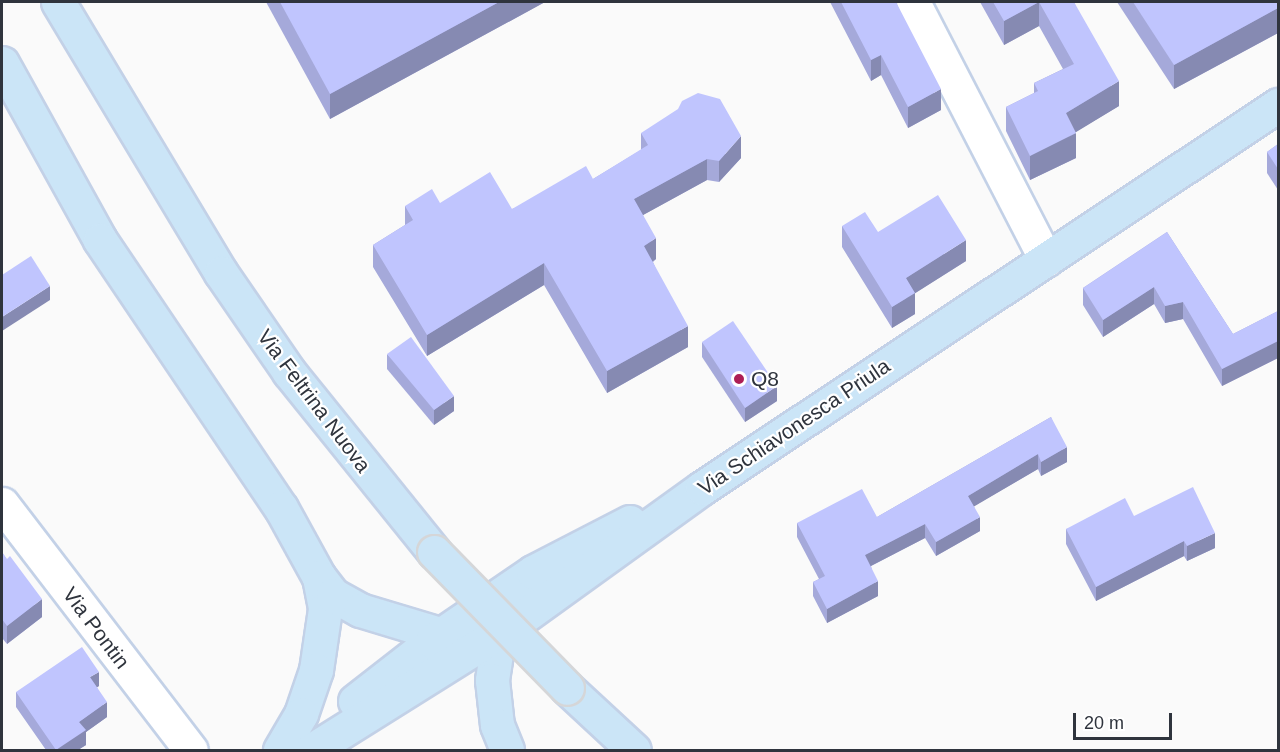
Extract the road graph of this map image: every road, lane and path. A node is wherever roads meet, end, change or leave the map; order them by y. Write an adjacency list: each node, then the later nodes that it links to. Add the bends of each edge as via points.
1 (58, 2): 17 (main road, Via Feltrina Nuova, bridge, via 221,273 289,372 434,552 567,688)
2 (913, 2): 5 (street)
3 (2, 63): 9 (main road, via 100,240 281,508)
4 (1278, 105): 5 (main road, Via Schiavonesca Priula)
5 (1046, 260): 6 (main road, Via Schiavonesca Priula)
6 (702, 488): 7 (main road); 10 (main road, Via Schiavonesca Priula)
7 (674, 502): 10 (main road, via 596,548 510,607); 11 (main road, via 560,556)
8 (2, 504): 12 (street, Via Pontin)
9 (319, 577): 11 (main road, via 333,595 360,610); 13 (main road, via 325,609 316,670 301,714)
10 (497, 635): 11 (main road, via 470,639); 15 (main road, Via Schiavonesca Priula); 16 (main road, via 493,698 499,736)
11 (441, 636): 14 (main road)
12 (191, 750)
13 (280, 750)
14 (296, 750)
15 (312, 750)
16 (507, 750)
17 (634, 750)

